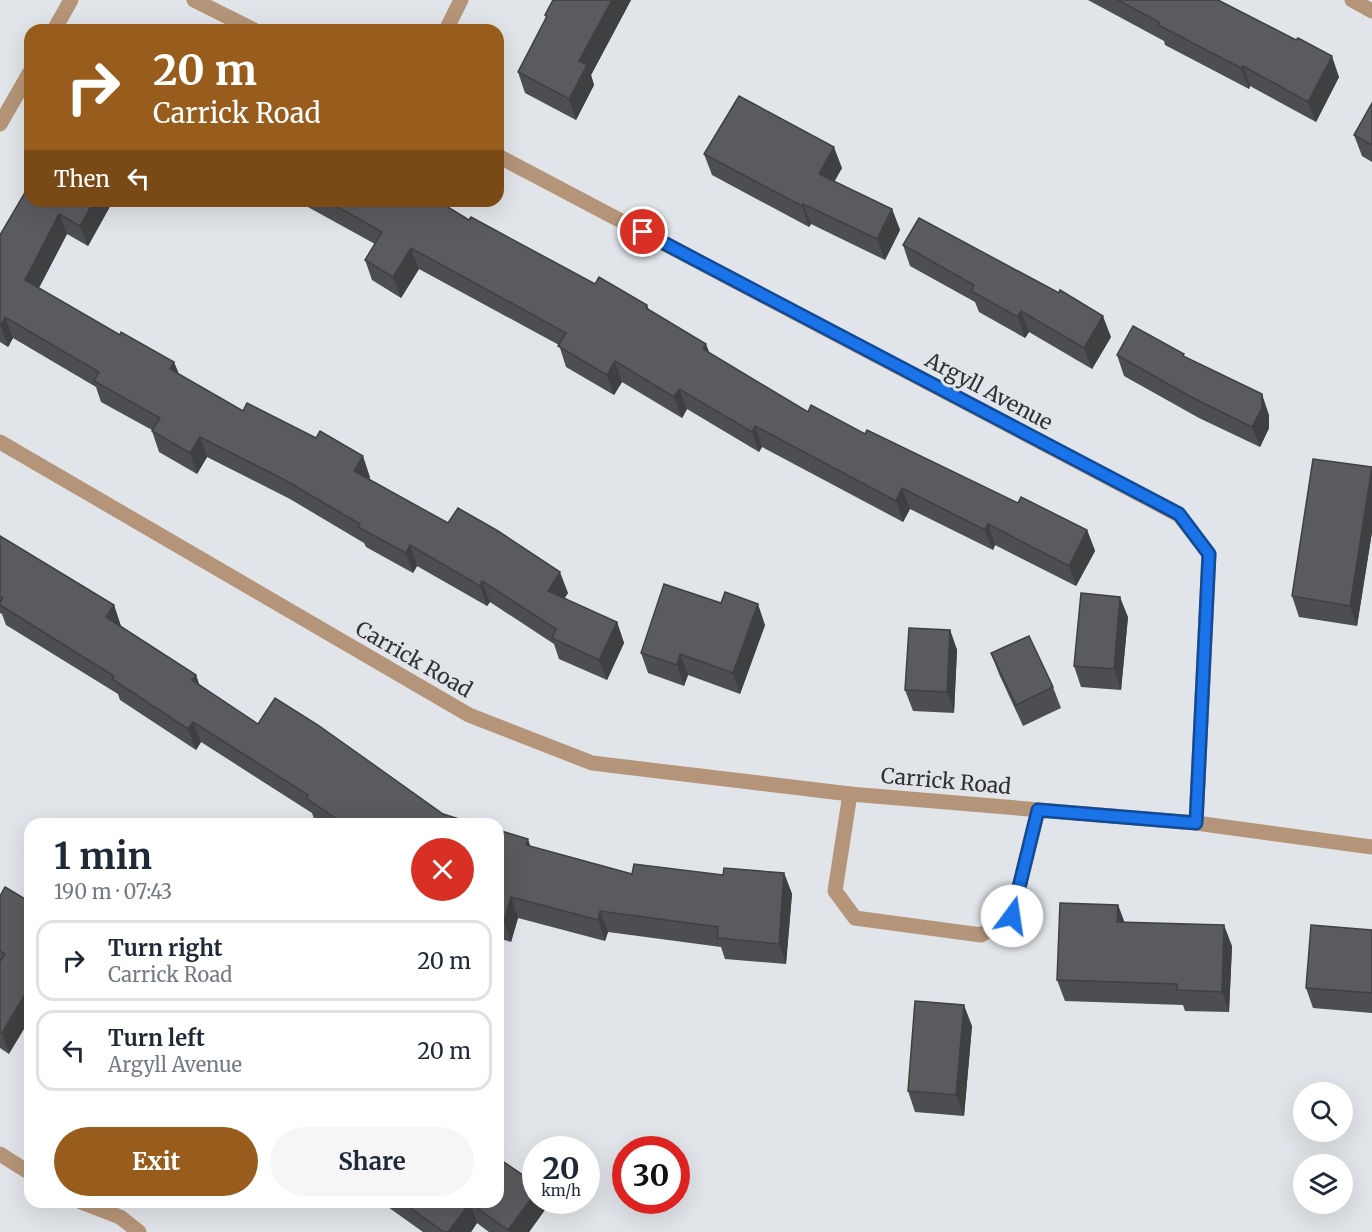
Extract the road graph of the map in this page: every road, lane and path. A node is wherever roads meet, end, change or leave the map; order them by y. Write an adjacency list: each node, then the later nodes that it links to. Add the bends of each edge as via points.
1 (71, 0): 6 (street)
2 (194, 0): 7 (street)
3 (462, 0): 8 (street)
4 (1352, 0): 5 (street)
5 (1372, 11)
6 (57, 24)
7 (242, 24)
8 (449, 24)
9 (24, 82): 10 (street)
10 (0, 124)
11 (504, 159): 15 (street, Argyll Avenue, via 1179,514 1209,554)
12 (0, 442): 13 (street, Carrick Road, via 469,715 592,763)
13 (850, 794): 14 (street, Carrick Road); 14 (street, Carrick Road, via 835,891 855,918 981,935 1012,916)
14 (1038, 810): 15 (street, Carrick Road)
15 (1196, 823): 16 (street, Carrick Road)
16 (1372, 847)
17 (0, 1154): 18 (street)
18 (24, 1169)
19 (97, 1208): 20 (street, via 120,1217)
20 (139, 1232)

